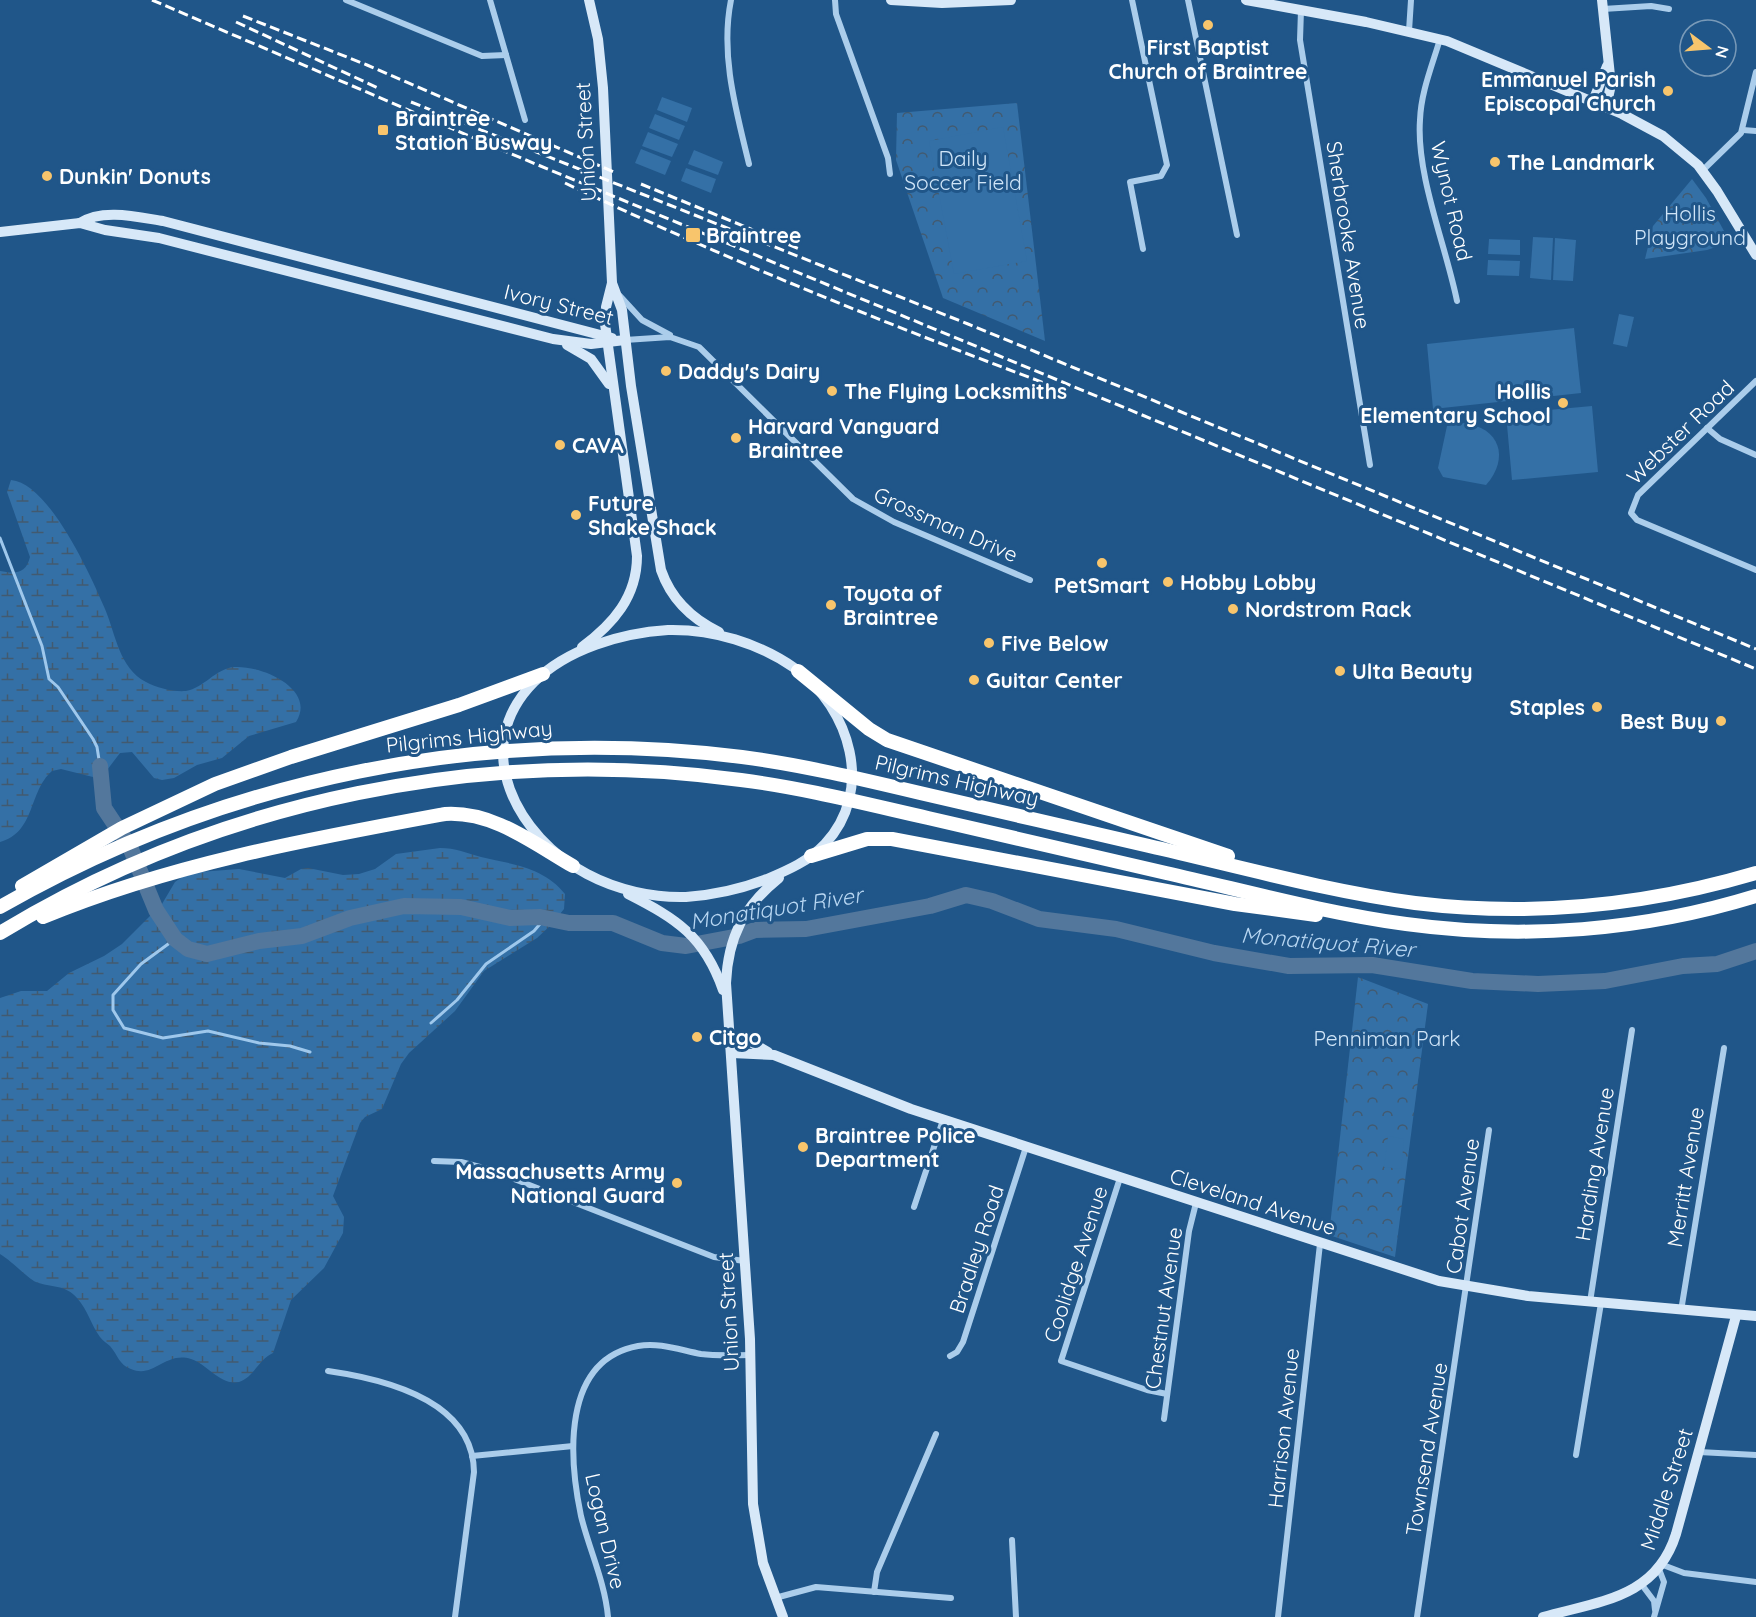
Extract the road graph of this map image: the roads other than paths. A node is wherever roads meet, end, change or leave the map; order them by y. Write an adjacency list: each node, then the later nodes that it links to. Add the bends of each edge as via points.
1 (346, 0): 17 (street, via 483,56)
2 (490, 0): 17 (street)
3 (589, 0): 33 (main road, Union Street, via 603,80)
4 (731, 0): 25 (street, via 727,37 731,83)
5 (835, 0): 27 (street, via 836,14 888,158)
6 (891, 0): 7 (main road)
7 (1011, 0)
8 (1132, 0): 31 (street, via 1167,168 1158,177 1130,182)
9 (1188, 0): 30 (street)
10 (1246, 0): 13 (main road)
11 (1411, 0): 15 (street)
12 (1603, 5): 14 (street); 18 (main road)
13 (1303, 8): 15 (main road); 45 (street, Sherbrooke Avenue, via 1300,40)
14 (1669, 9)
15 (1409, 31): 16 (main road)
16 (1440, 39): 20 (main road); 34 (street, Wynot Road, via 1424,95 1420,133 1426,177)
17 (506, 56): 22 (street)
18 (1607, 66): 20 (main road); 21 (main road, via 1611,86)
19 (1756, 72): 23 (street)
20 (1593, 101): 21 (main road)
21 (1606, 107): 26 (main road, via 1663,136)
22 (525, 120)
23 (1743, 130): 24 (street); 26 (street)
24 (1756, 131)
25 (749, 164)
26 (1703, 170): 32 (main road)
27 (890, 174)
28 (80, 223): 29 (main road, Ivory Street); 35 (main road, Ivory Street, via 172,241); 36 (main road, Ivory Street, via 104,215 163,221)
29 (0, 232)
30 (1237, 235)
31 (1143, 249)
32 (1756, 255)
33 (614, 288): 37 (street, via 642,320); 39 (main road, Union Street, via 606,307); 40 (main road, Union Street)
34 (1457, 301)
35 (435, 310): 36 (main road, via 425,303 425,296); 38 (main road, Ivory Street)
36 (522, 315): 39 (main road, Ivory Street)
37 (676, 338): 40 (street, Grossman Drive); 47 (street, Grossman Drive, via 699,347 713,358 853,499 894,522)
38 (553, 339): 39 (main road, Ivory Street); 42 (main road, via 591,359)
39 (607, 340): 40 (main road, Ivory Street); 42 (main road, Union Street)
40 (626, 340): 48 (main road, Union Street, via 655,547 663,578 692,615)
41 (1756, 381): 43 (street, Webster Road)
42 (614, 394): 49 (main road, Union Street, via 636,543 635,577 616,616)
43 (1707, 428): 44 (street, via 1720,439); 46 (street, Webster Road, via 1638,495 1632,516)
44 (1756, 455)
45 (1370, 465)
46 (1756, 570)
47 (1030, 580)
48 (742, 641): 49 (main road, via 697,631 658,630 607,641); 50 (main road)
49 (564, 660): 51 (main road)
50 (798, 670): 53 (main road, via 837,715 847,738 852,767 843,814 831,837); 57 (highway, via 887,740)
51 (543, 674): 52 (highway, via 459,705 247,771 141,818); 55 (main road, via 520,699 511,718 504,749 506,781 529,827)
52 (104, 845): 57 (highway, Pilgrims Highway, via 149,834 291,786 372,768 471,753 599,747 674,750 816,770); 60 (highway, via 55,865); 61 (highway)
53 (811, 856): 54 (main road); 62 (highway, via 859,840 892,839 1250,906)
54 (797, 865): 58 (main road, via 746,886 697,896 658,896); 64 (main road, Union Street, via 764,890 740,919 728,958)
55 (573, 866): 58 (main road); 63 (highway, via 479,816 438,815 167,872)
56 (1756, 873): 57 (highway, Pilgrims Highway, via 1635,901 1527,909 1411,902)
57 (1298, 880)
58 (603, 882): 64 (main road, Union Street, via 685,927 698,939)
59 (1756, 896): 62 (highway, Pilgrims Highway, via 1667,918 1585,929 1485,931)
60 (0, 900)
61 (0, 907)
62 (1402, 923): 63 (highway, Pilgrims Highway, via 1325,909 812,792 682,773 543,770 472,776 333,798 252,820 117,871)
63 (0, 935)
64 (727, 1001): 66 (main road, Union Street)
65 (1632, 1030): 80 (street, Harding Avenue)
66 (731, 1038): 68 (main road, Union Street); 69 (main road, Cleveland Avenue, via 747,1040)
67 (1724, 1048): 82 (street, Merritt Avenue)
68 (732, 1053): 69 (main road, Cleveland Avenue); 78 (main road, Union Street)
69 (774, 1055): 70 (main road, Cleveland Avenue)
70 (943, 1120): 72 (main road, Cleveland Avenue); 76 (street)
71 (1489, 1130): 79 (street, Cabot Avenue)
72 (1026, 1147): 74 (main road, Cleveland Avenue); 86 (street, Bradley Road, via 963,1342)
73 (434, 1161): 78 (street, via 461,1162 491,1170 714,1257)
74 (1120, 1178): 75 (main road, Cleveland Avenue); 88 (street, Coolidge Avenue, via 1061,1361)
75 (1196, 1203): 77 (main road, Cleveland Avenue); 88 (street, Chestnut Avenue)
76 (914, 1207)
77 (1320, 1244): 79 (main road, Cleveland Avenue); 108 (street, Harrison Avenue)
78 (746, 1261): 85 (main road, Union Street)
79 (1467, 1287): 80 (main road, Cleveland Avenue); 109 (street, Townsend Avenue)
80 (1589, 1302): 81 (main road, Cleveland Avenue)
81 (1601, 1304): 82 (main road, Cleveland Avenue); 93 (street)
82 (1681, 1311): 83 (main road, Cleveland Avenue)
83 (1736, 1316): 84 (main road); 92 (main road, Middle Street)
84 (1756, 1316)
85 (751, 1355): 91 (street, Logan Drive, via 714,1355 653,1345 618,1352 598,1368 583,1391); 101 (main road, Union Street, via 753,1504 761,1556)
86 (950, 1356)
87 (328, 1371): 95 (street, via 384,1381 418,1396 454,1424)
88 (1167, 1394): 89 (street, Chestnut Avenue)
89 (1164, 1419)
90 (936, 1434): 100 (street, via 877,1572)
91 (573, 1446): 95 (street); 105 (street, Logan Drive, via 581,1515)
92 (1699, 1452): 94 (street); 97 (main road, Middle Street, via 1673,1544)
93 (1576, 1455)
94 (1756, 1455)
95 (472, 1456): 104 (street, via 474,1478)
96 (1012, 1540): 107 (street)
97 (1661, 1567): 98 (street); 99 (main road, Middle Street); 103 (street, via 1664,1582)
98 (1756, 1582)
99 (1642, 1585): 103 (street, via 1654,1601); 110 (main road, Middle Street)
100 (874, 1592): 101 (street, via 816,1587); 102 (street)
101 (775, 1598): 106 (main road, Union Street)
102 (951, 1598)
103 (1655, 1614)
104 (455, 1617)
105 (608, 1617)
106 (783, 1617)
107 (1016, 1617)
108 (1278, 1617)
109 (1418, 1617)
110 (1543, 1617)

